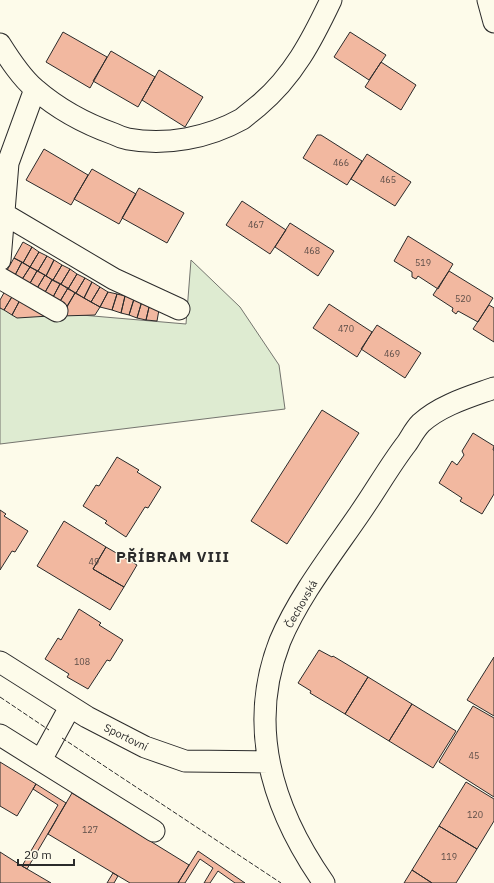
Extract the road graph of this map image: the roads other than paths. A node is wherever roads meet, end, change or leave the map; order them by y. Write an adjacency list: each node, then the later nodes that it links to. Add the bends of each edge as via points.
1 (331, 0): 5 (street, via 301,59 283,82 268,98 242,118 215,132 183,140 155,142 127,139 69,113)
2 (488, 0): 3 (street)
3 (494, 22)
4 (0, 44): 5 (street, via 14,66)
5 (35, 89): 6 (street)
6 (4, 163): 7 (street)
7 (4, 214): 8 (street); 10 (street, via 114,279)
8 (0, 260)
9 (0, 278): 11 (street)
10 (178, 308)
11 (57, 311)
12 (494, 388): 17 (street, Čechovská, via 441,409 421,424 310,587 280,641 271,667 266,694)
13 (0, 662): 14 (street, Sportovní)
14 (70, 707): 16 (street); 17 (street, Sportovní, via 145,747 185,762)
15 (0, 735): 16 (street)
16 (41, 760): 18 (street)
17 (268, 762): 19 (street, Čechovská, via 291,827)
18 (154, 831)
19 (324, 883)

